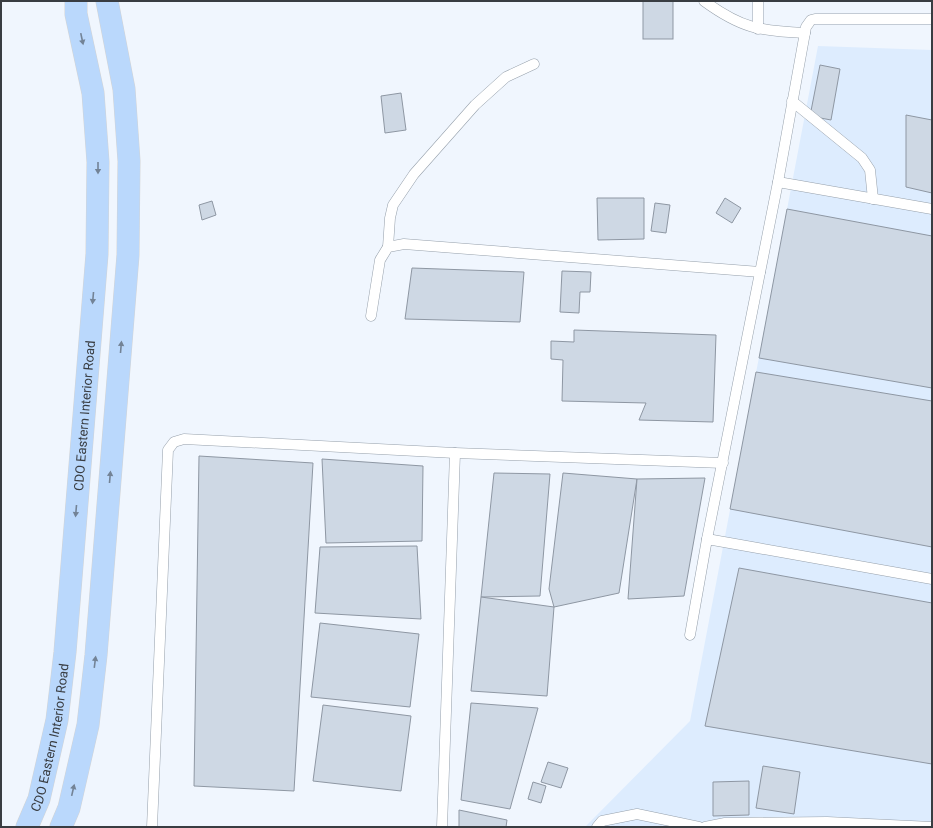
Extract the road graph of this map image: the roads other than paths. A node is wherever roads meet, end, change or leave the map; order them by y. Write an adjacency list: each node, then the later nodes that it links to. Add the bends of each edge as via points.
1 (76, 1): 21 (main road, CDO Eastern Interior Road, one-way to 21, via 76,14 93,93 98,162 97,254 65,652 57,720 39,798)
2 (107, 1): 22 (main road, one-way to 2, via 69,808 88,725 96,655 128,255 129,161 124,88)
3 (704, 1): 6 (lane, via 740,24)
4 (758, 1): 6 (lane)
5 (932, 19): 7 (lane, via 815,19 808,23)
6 (758, 29): 7 (lane)
7 (805, 33): 9 (lane)
8 (534, 64): 13 (lane, via 506,77 480,100 414,174 393,205)
9 (792, 102): 10 (lane); 11 (lane, via 862,158 870,170)
10 (778, 182): 11 (lane); 14 (lane)
11 (874, 199): 12 (lane)
12 (932, 209)
13 (388, 247): 14 (lane, via 404,244); 15 (lane, via 380,260)
14 (760, 272): 17 (lane)
15 (371, 316)
16 (455, 453): 17 (lane); 23 (lane, via 184,439 174,442 168,450); 24 (lane)
17 (723, 464): 18 (lane)
18 (707, 539): 19 (lane); 20 (lane)
19 (932, 579)
20 (690, 635)
21 (27, 827)
22 (61, 827)
23 (152, 827)
24 (442, 827)
25 (597, 827): 26 (lane, via 602,821 637,814)
26 (699, 827)
27 (705, 827): 28 (lane, via 725,823 827,822)
28 (932, 827)

